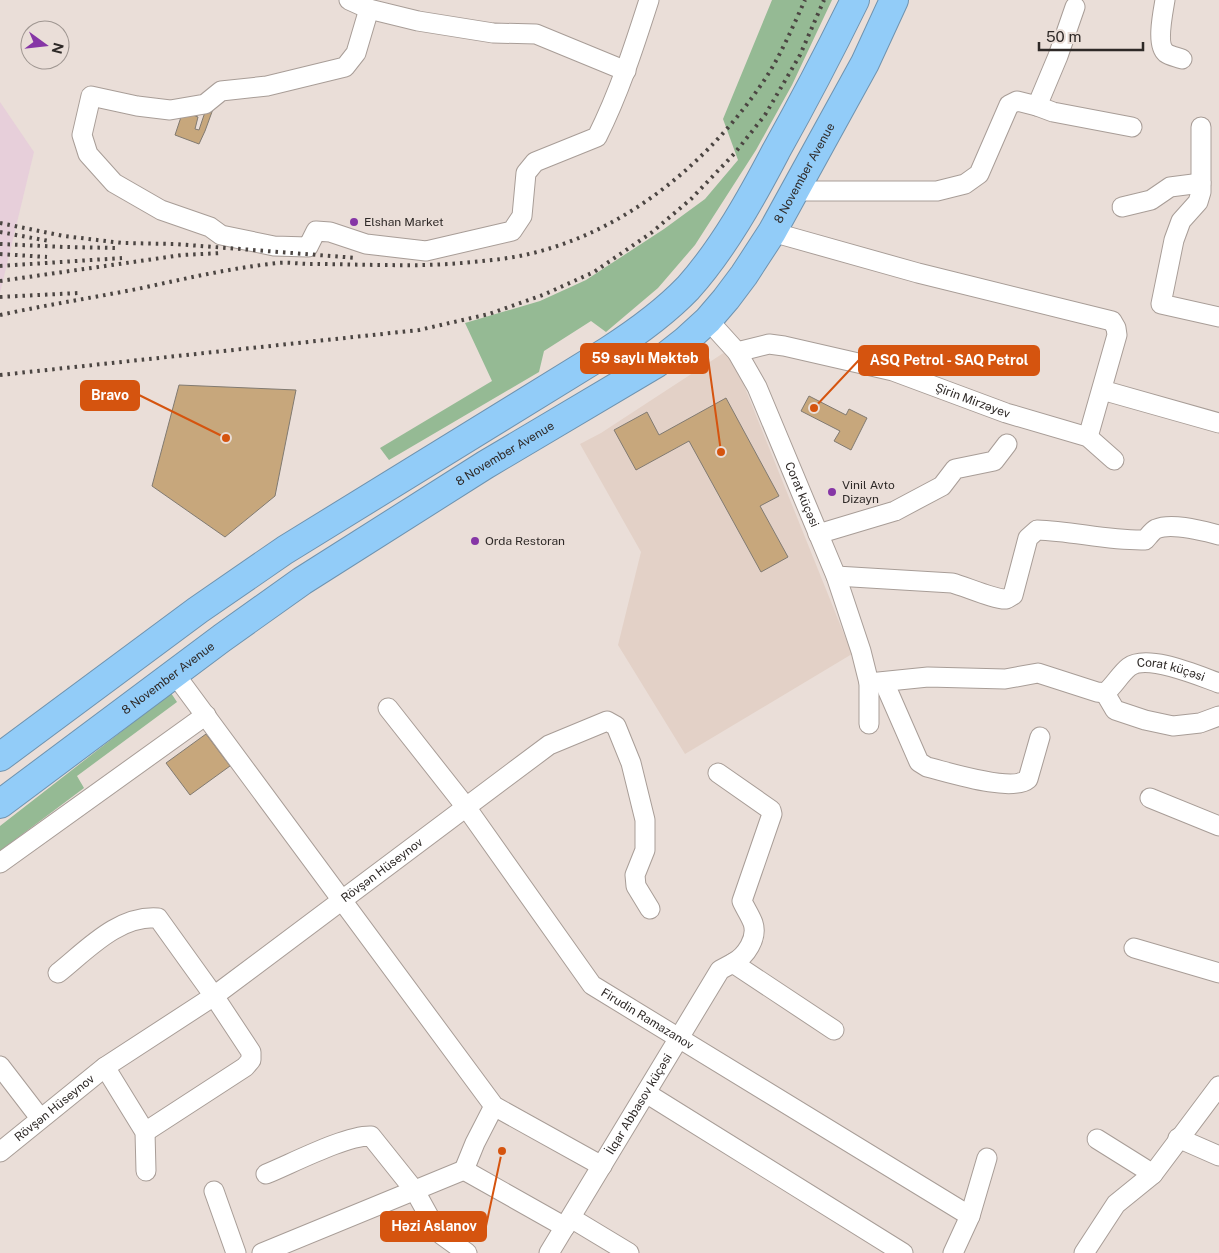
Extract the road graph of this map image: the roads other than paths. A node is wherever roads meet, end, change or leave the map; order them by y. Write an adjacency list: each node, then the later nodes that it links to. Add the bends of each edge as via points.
1 (349, 0): 7 (street)
2 (649, 0): 9 (street)
3 (855, 0): 29 (highway, via 827,59 739,216 688,287 666,309 608,351 285,550)
4 (894, 0): 15 (highway, 8 November Avenue, via 865,63)
5 (1165, 0): 8 (street, via 1162,48)
6 (1075, 7): 10 (street)
7 (369, 9): 9 (street, via 418,22 493,33 536,34); 9 (street, via 356,53 345,67 266,86 221,91 205,104 170,110 91,96 82,135 88,154 114,183 162,210 210,227 221,235 274,246 308,247 316,231 330,232 366,244 426,251 512,231 522,216 526,173 535,162 597,137)
8 (1182, 59)
9 (626, 71)
10 (1037, 106): 11 (street); 15 (street, via 1016,101 1009,105 979,174 966,184 937,191)
11 (1132, 127)
12 (1201, 127): 13 (street)
13 (1211, 151): 14 (street)
14 (1201, 183): 16 (street, via 1170,187 1151,200); 18 (street, via 1198,202 1181,221 1174,240 1161,304)
15 (796, 191): 17 (highway, 8 November Avenue)
16 (1122, 207)
17 (772, 232): 19 (highway, 8 November Avenue, via 744,275); 21 (street, via 1112,322 1117,335)
18 (1219, 317)
19 (708, 320): 20 (street, Corat küçəsi); 30 (highway, 8 November Avenue, via 657,363 403,516 302,581)
20 (738, 352): 23 (street, Şirin Mirzəyev, via 769,344 893,371 1006,413); 26 (street, Corat küçəsi, via 757,387)
21 (1102, 390): 22 (street); 23 (street)
22 (1219, 423)
23 (1088, 437): 25 (street, Şirin Mirzəyev)
24 (1007, 444): 26 (street, via 994,461 955,469 942,486 895,511)
25 (1114, 460)
26 (818, 534): 28 (street, Corat küçəsi)
27 (1219, 535): 28 (street, via 1166,526 1155,530 1144,540 1037,530 1028,538 1013,595 1006,598 988,596 952,583)
28 (836, 576): 31 (street, Corat küçəsi, via 861,651)
29 (153, 644): 30 (highway); 39 (highway)
30 (174, 673): 35 (street); 42 (highway, 8 November Avenue)
31 (876, 682): 33 (street, via 928,677 1005,679 1038,673); 37 (street, Corat küçəsi); 38 (street, via 918,762 927,767 1003,785 1023,783 1028,779)
32 (1219, 682): 33 (street, Corat küçəsi, via 1170,666 1142,662 1129,666)
33 (1105, 693): 36 (street, via 1115,710 1173,726 1200,723)
34 (388, 708): 43 (street, Firudin Ramazanov)
35 (206, 715): 45 (street); 46 (street)
36 (1219, 716)
37 (869, 724)
38 (1040, 737)
39 (0, 757)
40 (718, 773): 49 (street, İlqar Abbasov küçəsi, via 771,810 772,814 742,901 753,923 754,934 749,947)
41 (1150, 798): 44 (street)
42 (0, 804)
43 (466, 807): 46 (street, Rövşən Hüseynov); 47 (street, Rövşən Hüseynov, via 549,745 607,721 616,726 645,820 645,850 635,876 636,886); 54 (street, Firudin Ramazanov, via 592,984)
44 (1219, 826)
45 (0, 863)
46 (342, 900): 52 (street, Rövşən Hüseynov); 59 (street)
47 (650, 909)
48 (1134, 948): 51 (street)
49 (733, 964): 53 (street); 54 (street, İlqar Abbasov küçəsi, via 720,970)
50 (58, 973): 52 (street, via 114,929 146,917 158,918)
51 (1219, 973)
52 (214, 996): 56 (street, Rövşən Hüseynov); 61 (street, via 251,1052 251,1060)
53 (834, 1030)
54 (679, 1038): 58 (street, İlqar Abbasov küçəsi); 74 (street, Firudin Ramazanov)
55 (0, 1066): 60 (street)
56 (105, 1067): 60 (street, Rövşən Hüseynov); 61 (street)
57 (1219, 1086): 62 (street)
58 (646, 1093): 67 (street, İlqar Abbasov küçəsi); 81 (street)
59 (494, 1106): 67 (street); 68 (street)
60 (40, 1118): 64 (street, Rövşən Hüseynov)
61 (144, 1132): 69 (street)
62 (1178, 1138): 65 (street); 71 (street)
63 (1097, 1139): 71 (street)
64 (0, 1152)
65 (1219, 1156)
66 (988, 1158): 74 (street)
67 (602, 1166): 75 (street, İlqar Abbasov küçəsi)
68 (464, 1170): 73 (street); 75 (street)
69 (146, 1171)
70 (266, 1174): 73 (street, via 364,1135 371,1136)
71 (1153, 1174): 83 (street, via 1116,1204)
72 (214, 1191): 76 (street)
73 (415, 1191): 77 (street); 78 (street, via 442,1235)
74 (970, 1216): 82 (street)
75 (568, 1222): 79 (street, İlqar Abbasov küçəsi); 80 (street)
76 (236, 1253)
77 (262, 1253)
78 (467, 1253)
79 (549, 1253)
80 (630, 1253)
81 (903, 1253)
82 (953, 1253)
83 (1084, 1253)

